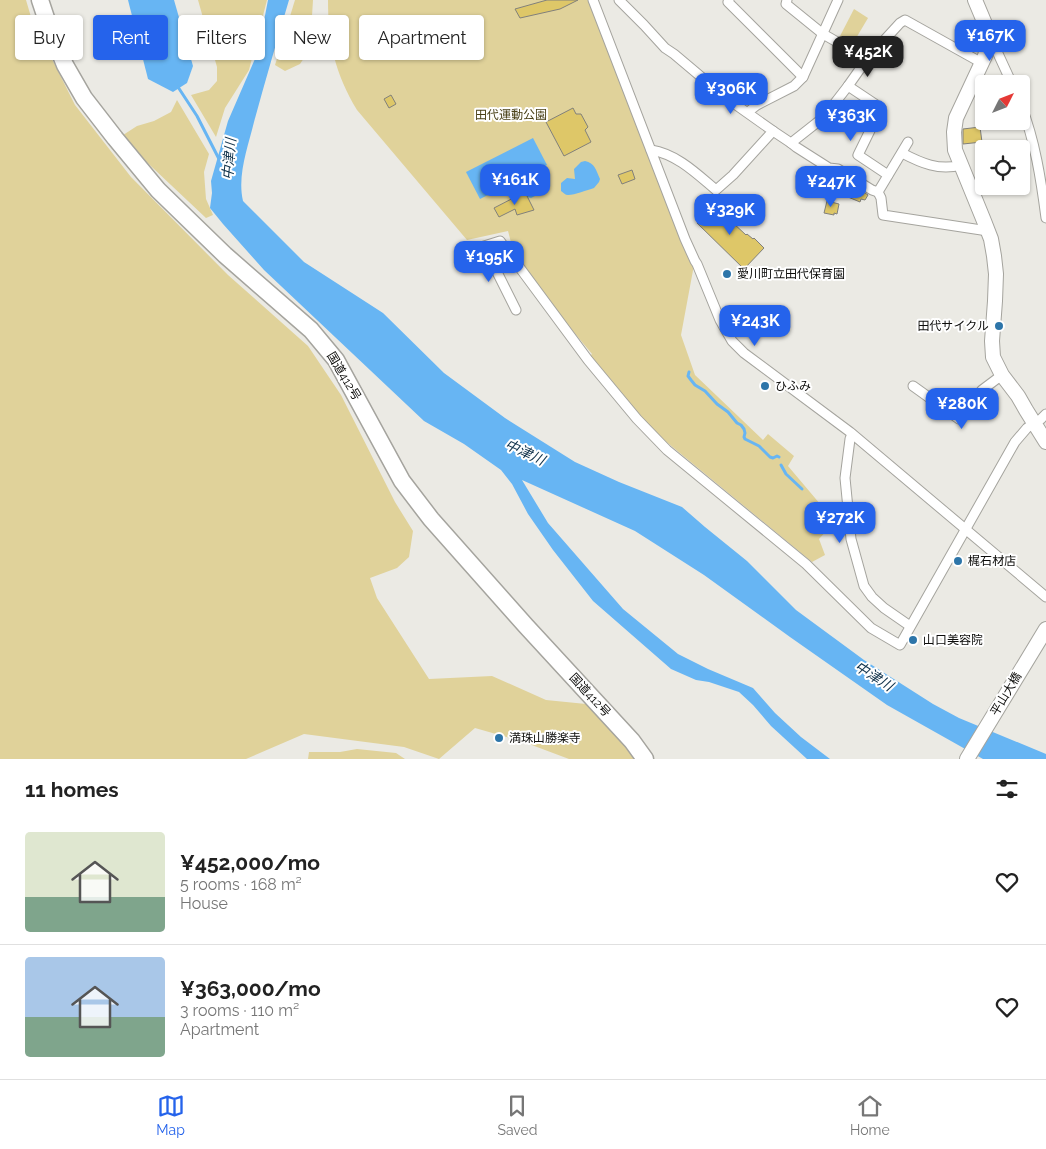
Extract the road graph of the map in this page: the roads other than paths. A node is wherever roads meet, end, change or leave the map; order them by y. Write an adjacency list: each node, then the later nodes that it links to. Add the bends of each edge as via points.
1 (40, 0): 38 (highway, 国道412号, via 65,65 84,98 115,138 158,190 225,255 311,330 330,352 402,481 431,519)
2 (593, 0): 20 (street)
3 (618, 0): 15 (street, via 665,48)
4 (729, 0): 13 (street)
5 (787, 0): 9 (street, via 786,4)
6 (838, 0): 9 (street)
7 (975, 0): 8 (main road)
8 (988, 31): 11 (main road); 12 (street)
9 (823, 34): 10 (street); 13 (street)
10 (867, 59): 11 (street, via 905,20); 14 (street)
11 (982, 63): 22 (main road, via 956,118 954,145)
12 (1008, 75)
13 (803, 77): 15 (street, via 794,86)
14 (848, 86): 19 (street, via 824,117); 23 (street, via 881,108 858,155)
15 (748, 112): 17 (street)
16 (1030, 130): 25 (street)
17 (773, 131): 19 (street); 20 (street, via 716,190 674,158)
18 (908, 142): 21 (street)
19 (791, 143): 24 (street, via 829,168 838,169)
20 (652, 150): 32 (street, via 685,240 732,341)
21 (902, 153): 22 (street, via 930,166); 23 (street)
22 (961, 165): 26 (main road)
23 (888, 175): 24 (street)
24 (878, 192): 26 (street, via 883,215)
25 (1046, 218)
26 (988, 231): 28 (main road, via 996,274 993,357)
27 (516, 310): 36 (street, via 484,246 500,241 588,360 667,450 806,564 871,628 900,645)
28 (1002, 375): 29 (street, via 982,390 959,419); 31 (main road)
29 (913, 386)
30 (1046, 414): 31 (street)
31 (1034, 424): 33 (main road); 34 (street, via 1015,442)
32 (852, 434): 34 (street); 36 (street, via 845,478 851,540 864,586 884,608)
33 (1046, 442)
34 (965, 530): 35 (street); 36 (street)
35 (1046, 597)
36 (910, 626)
37 (1046, 629): 39 (main road, 平山大橋)
38 (645, 759)
39 (967, 759)

